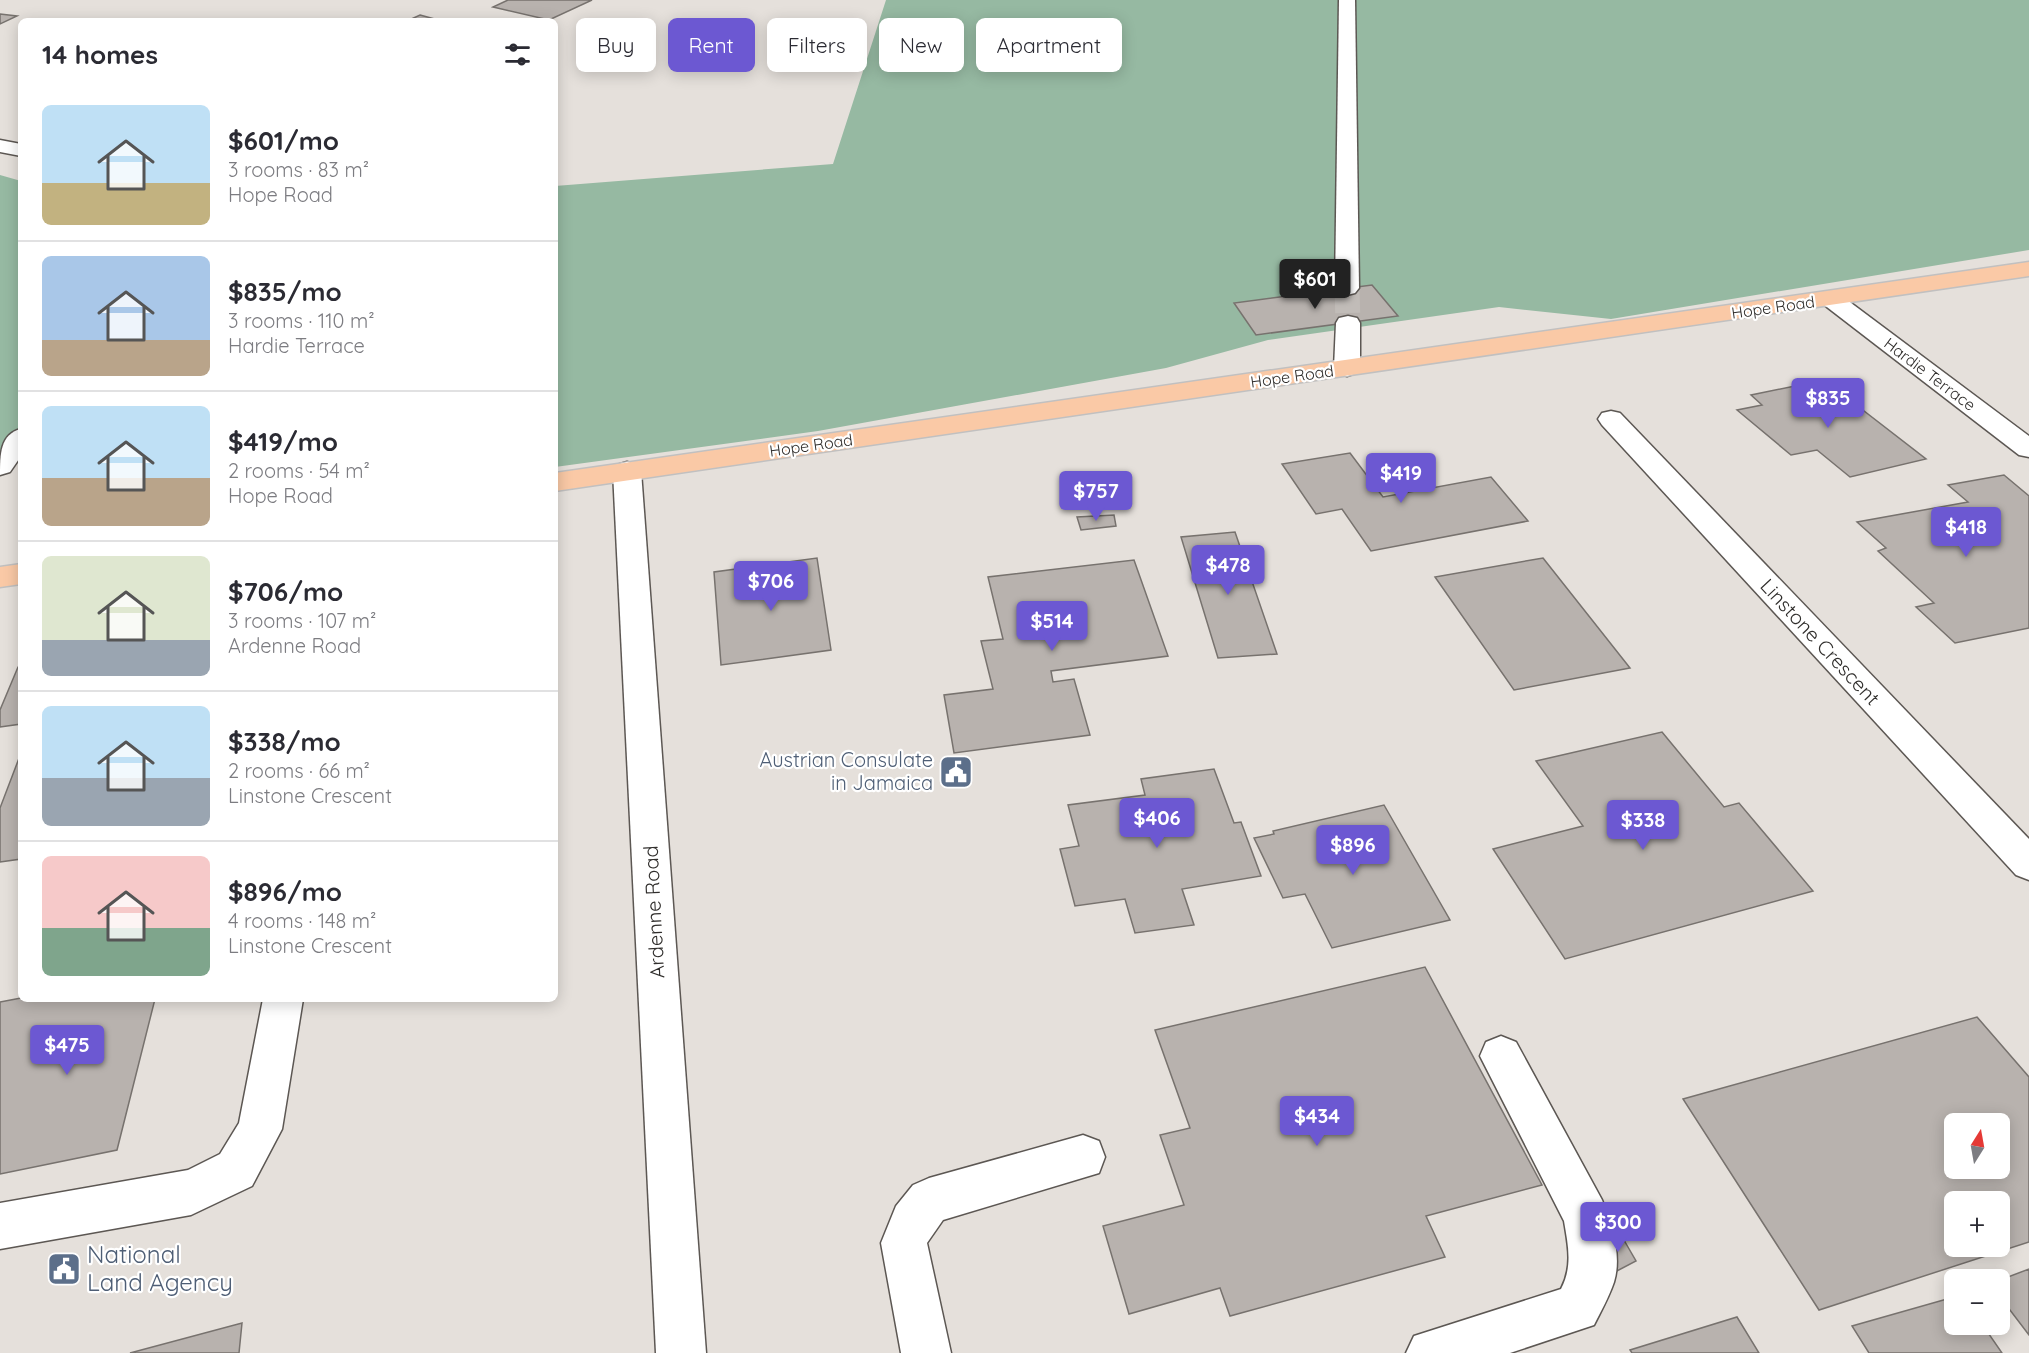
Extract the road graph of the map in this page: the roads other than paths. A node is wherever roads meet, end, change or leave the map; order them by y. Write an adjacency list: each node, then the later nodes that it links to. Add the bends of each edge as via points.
1 (1347, 0): 5 (street)
2 (0, 146): 3 (street)
3 (18, 149)
4 (2029, 269): 6 (main road, Hope Road)
5 (1347, 288)
6 (1832, 299): 8 (main road, Hope Road); 11 (street, Hardie Terrace)
7 (1348, 323): 8 (street)
8 (1347, 368): 13 (main road, Hope Road)
9 (1611, 419): 17 (street, Linstone Crescent)
10 (18, 441): 12 (street)
11 (2029, 449)
12 (0, 466)
13 (627, 471): 14 (main road, Hope Road); 22 (street, Ardenne Road)
14 (558, 482)
15 (18, 574): 16 (main road)
16 (0, 577)
17 (2029, 864)
18 (282, 1002): 21 (street, via 260,1129 236,1170 191,1192)
19 (1501, 1056): 24 (street, via 1586,1216 1593,1251 1591,1280 1577,1308)
20 (1083, 1157): 23 (street, via 929,1201 912,1222 904,1243)
21 (0, 1226)
22 (681, 1353)
23 (926, 1353)
24 (1431, 1353)

